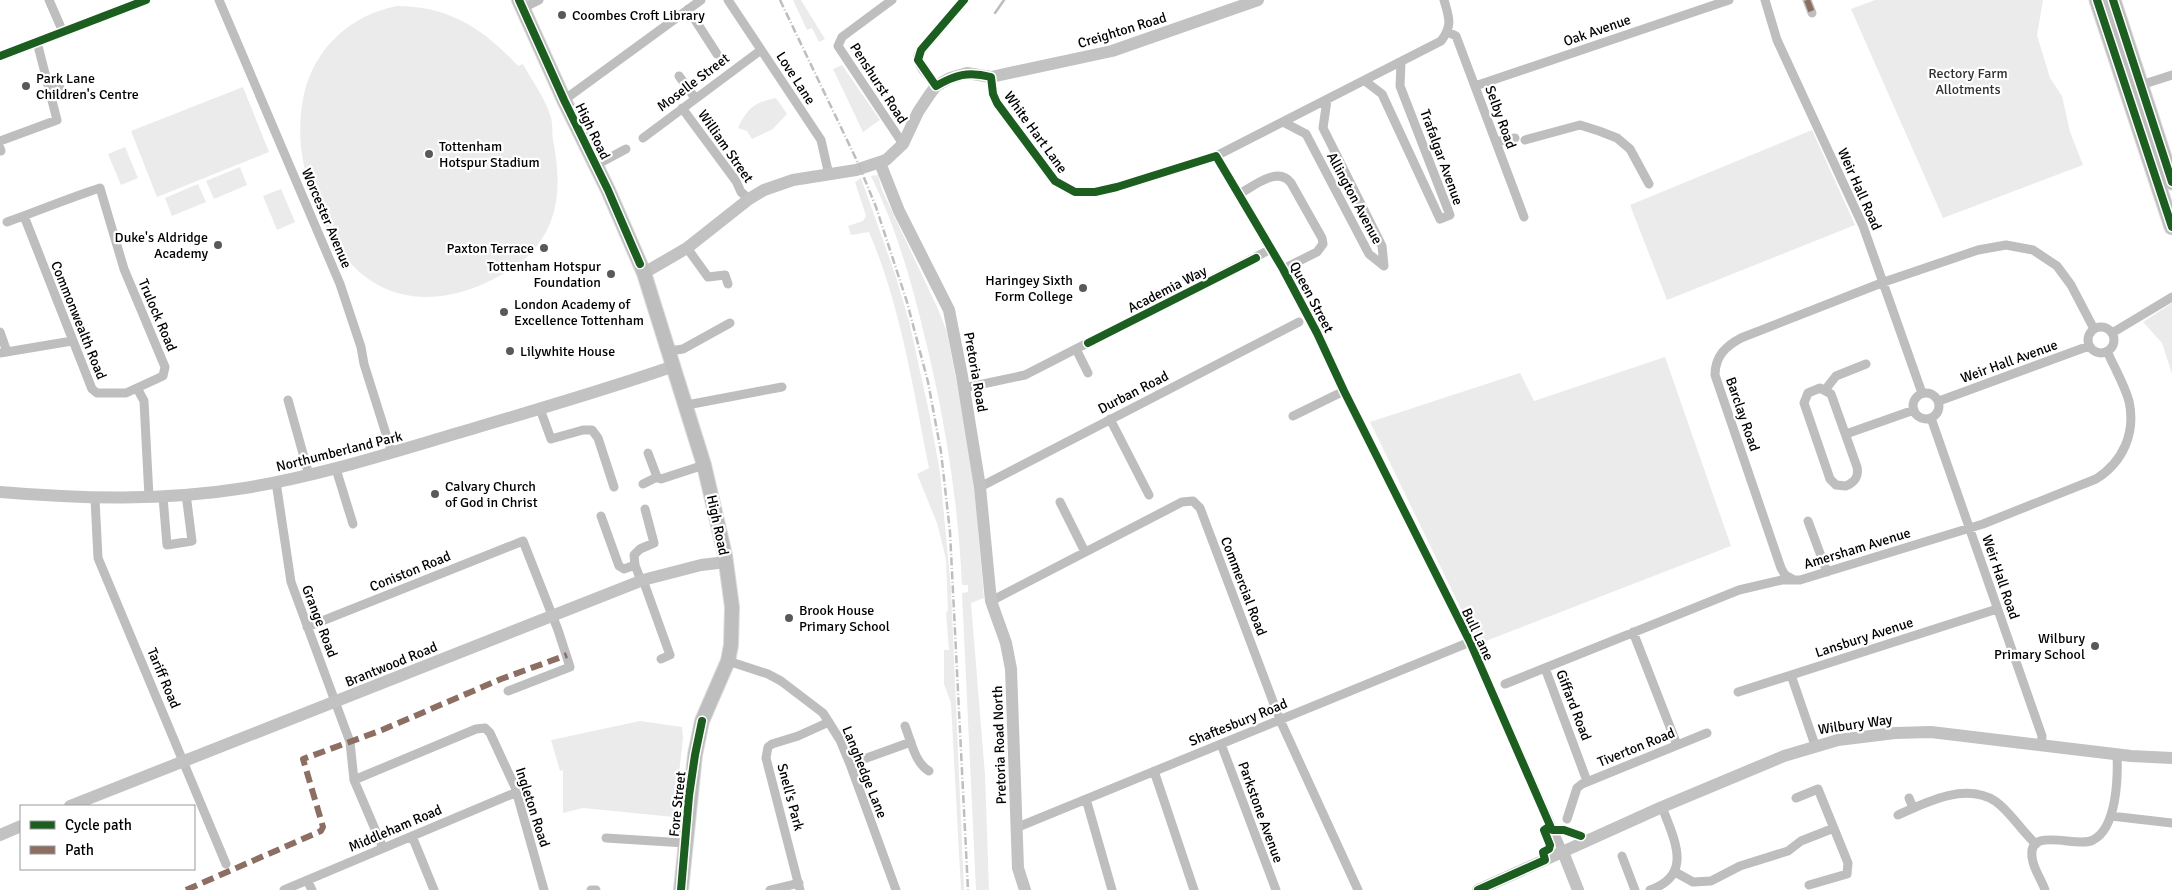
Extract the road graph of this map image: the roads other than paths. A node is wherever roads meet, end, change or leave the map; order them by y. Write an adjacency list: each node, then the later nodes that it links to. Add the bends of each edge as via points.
1 (48, 0): 19 (street)
2 (146, 0): 19 (street)
3 (219, 0): 97 (street, Worcester Avenue, via 340,284)
4 (539, 0): 16 (street)
5 (700, 0): 17 (street)
6 (728, 0): 22 (street, Love Lane)
7 (892, 0): 43 (street, Penshurst Road, via 842,37 838,46)
8 (964, 0): 30 (street, via 918,55 920,65)
9 (1258, 0): 28 (street, Creighton Road, via 1112,51)
10 (1444, 0): 20 (street, via 1450,20)
11 (1729, 0): 31 (street, Oak Avenue)
12 (1765, 0): 65 (street, Weir Hall Road, via 1777,40 1863,226)
13 (1807, 0): 18 (street)
14 (2097, 0): 60 (highway)
15 (2114, 0): 32 (highway)
16 (521, 4): 36 (main road, High Road)
17 (688, 9): 23 (street); 36 (street)
18 (1812, 13)
19 (63, 32): 21 (street)
20 (1448, 32): 25 (street, White Hart Lane, via 1441,41); 31 (street, Selby Road, via 1456,36)
21 (37, 42): 24 (street); 34 (street)
22 (761, 50): 35 (street, Moselle Street); 49 (street, Love Lane, via 821,140)
23 (717, 54)
24 (5, 55)
25 (1401, 63): 29 (street, White Hart Lane); 48 (street, Trafalgar Avenue, via 1400,86)
26 (2172, 75): 32 (street)
27 (678, 76): 35 (street)
28 (991, 77): 30 (street, via 967,73); 45 (street, White Hart Lane, via 997,103 1046,171 1060,186 1075,192 1117,187)
29 (1365, 81): 37 (street, White Hart Lane); 50 (street, Trafalgar Avenue, via 1382,94)
30 (936, 86): 43 (street, via 923,102)
31 (1475, 86): 42 (street, Selby Road)
32 (2140, 86): 51 (highway)
33 (60, 88): 34 (street)
34 (49, 90): 41 (street, via 57,120)
35 (695, 98): 38 (street, Moselle Street)
36 (564, 100): 47 (main road, High Road)
37 (1327, 100): 39 (street, White Hart Lane); 55 (street, Allington Avenue, via 1323,128)
38 (682, 108): 40 (street, Moselle Street); 54 (street, William Street)
39 (1283, 122): 45 (street, White Hart Lane); 56 (street, Allington Avenue, via 1306,134)
40 (643, 138)
41 (0, 141)
42 (1496, 142): 52 (street, via 1580,125 1617,138 1630,149); 58 (street, Selby Road)
43 (903, 144): 46 (street)
44 (626, 150): 47 (street)
45 (1216, 156): 53 (street, Queen Street)
46 (880, 163): 49 (street); 84 (street, Pretoria Road, via 898,211 949,310)
47 (596, 165): 64 (main road, High Road)
48 (1433, 173): 50 (street); 50 (street, Trafalgar Avenue, via 1450,214 1440,219)
49 (829, 175): 54 (street, via 779,184)
50 (1422, 178)
51 (2172, 182)
52 (1649, 184)
53 (1238, 195): 62 (street, Queen Street); 63 (street, via 1271,177 1280,175 1291,183 1323,244 1317,252)
54 (749, 199): 61 (street)
55 (1361, 202): 56 (street); 56 (street, Allington Avenue, via 1382,246 1384,266 1369,254)
56 (1346, 211)
57 (24, 216): 59 (street); 73 (street, Commonwealth Road); 83 (street, Trulock Road, via 100,188 124,269 166,370 163,376)
58 (1524, 217)
59 (8, 222)
60 (2172, 227)
61 (686, 248): 64 (street); 66 (street, via 708,277 725,275)
62 (1271, 250): 63 (street, Queen Street); 75 (street, Academia Way)
63 (1283, 269): 86 (street, Queen Street)
64 (644, 273): 76 (main road, High Road)
65 (1884, 282): 70 (street, via 1985,248 2018,246 2033,250 2057,266); 87 (street, Weir Hall Road); 123 (street, Barclay Road, via 1741,338 1726,348 1715,364)
66 (728, 284)
67 (2172, 298): 72 (street)
68 (1299, 322): 95 (street, Durban Road)
69 (730, 323): 76 (street, via 683,349)
70 (2094, 329): 72 (street, via 2103,327); 74 (street, via 2088,338)
71 (0, 332): 78 (street)
72 (2112, 333): 77 (street, via 2114,342)
73 (72, 341): 78 (street); 83 (street, Commonwealth Road, via 94,392 126,393)
74 (2089, 346): 77 (street, via 2096,352); 89 (street, Weir Hall Avenue)
75 (1076, 349): 81 (street); 84 (street, Academia Way, via 1025,375)
76 (668, 351): 80 (main road, High Road)
77 (2107, 351): 119 (street, Amersham Avenue, via 2129,404 2129,431 2119,459 2107,472 2088,483)
78 (4, 352)
79 (1866, 364): 85 (street, via 1836,376)
80 (674, 366): 90 (main road, High Road); 91 (street, Northumberland Park)
81 (1088, 373)
82 (782, 387): 90 (street)
83 (138, 388): 112 (street, via 144,401)
84 (964, 388): 107 (street, Pretoria Road)
85 (1825, 390): 96 (street, via 1832,394); 96 (street, via 1811,391 1804,403 1828,475 1836,485 1842,486 1854,482 1858,474)
86 (1344, 391): 93 (street); 99 (street, Queen Street)
87 (1922, 393): 89 (street, via 1931,393); 92 (street, via 1914,400)
88 (288, 400): 102 (street)
89 (1939, 401): 94 (street, via 1939,410)
90 (687, 405): 100 (main road, High Road)
91 (540, 409): 97 (street, Northumberland Park); 106 (street, via 551,439 592,430 598,438)
92 (1914, 410): 94 (street, via 1921,418); 96 (street)
93 (1293, 416)
94 (1931, 418): 119 (street, Weir Hall Road)
95 (1110, 419): 107 (street, Durban Road); 110 (street)
96 (1846, 434)
97 (392, 453): 101 (street, Northumberland Park)
98 (648, 453): 103 (street)
99 (1376, 456): 133 (street, Bull Lane)
100 (704, 465): 103 (street, via 661,480); 121 (main road, High Road)
101 (336, 469): 102 (street, Northumberland Park); 118 (street)
102 (309, 475): 104 (street, Northumberland Park)
103 (657, 477): 105 (street)
104 (276, 482): 109 (street, Northumberland Park); 131 (street, Grange Road, via 291,582)
105 (643, 484)
106 (614, 487)
107 (980, 487): 128 (street, Pretoria Road)
108 (0, 492): 113 (street, Northumberland Park)
109 (186, 494): 111 (street, Northumberland Park); 111 (street, via 192,541 167,545)
110 (1149, 494)
111 (163, 496): 112 (street, Northumberland Park)
112 (149, 497): 113 (street, Northumberland Park)
113 (95, 499): 154 (street, Tariff Road, via 98,558)
114 (1060, 502): 120 (street)
115 (644, 509): 122 (street, via 654,543 636,552)
116 (601, 516): 122 (street, via 619,566 624,569)
117 (1808, 521): 124 (street)
118 (353, 524)
119 (1970, 528): 124 (street, Amersham Avenue); 129 (street, Weir Hall Road)
120 (1085, 552): 128 (street, Commercial Road); 142 (street, Commercial Road, via 1182,502 1193,501 1200,508)
121 (726, 562): 125 (street, Brantwood Road, via 702,564); 135 (main road, High Road, via 733,633)
122 (635, 565): 125 (street)
123 (1781, 568): 126 (street, Barclay Road); 127 (street, via 1780,576)
124 (1827, 572): 126 (street, Amersham Avenue)
125 (642, 580): 130 (street, Brantwood Road); 134 (street, via 670,655)
126 (1794, 580): 127 (street, Amersham Avenue)
127 (1768, 583): 132 (street, Amersham Avenue, via 1739,590)
128 (991, 601): 174 (street, Pretoria Road North, via 1006,643 1011,669)
129 (1997, 609): 137 (street, Lansbury Avenue); 151 (street, Weir Hall Road, via 2042,736)
130 (553, 616): 131 (street, Coniston Road, via 523,541); 139 (street, via 570,667); 141 (street, Brantwood Road)
131 (307, 627): 141 (street, Grange Road)
132 (1633, 632): 136 (street, Amersham Avenue); 149 (street)
133 (1470, 642): 142 (street, Shaftesbury Road); 182 (street, Bull Lane)
134 (661, 659)
135 (728, 661): 143 (main road, High Road); 144 (street, Langhedge Lane, via 781,681)
136 (1545, 668): 138 (street, Amersham Avenue); 156 (street, Giffard Road)
137 (1791, 675): 140 (street, Lansbury Avenue); 150 (street)
138 (1504, 684)
139 (508, 691)
140 (1738, 692)
141 (336, 703): 154 (street, Brantwood Road); 159 (street, Grange Road, via 350,742)
142 (1280, 720): 148 (street, Shaftesbury Road); 202 (street, Commercial Road)
143 (702, 721): 179 (main road, Fore Street)
144 (829, 722): 155 (street, Langhedge Lane); 188 (street, Snell's Park, via 772,744 766,758)
145 (905, 726): 147 (street)
146 (1707, 733): 149 (street, Tiverton Road)
147 (911, 742): 155 (street); 158 (street, via 923,768)
148 (1221, 744): 157 (street, Shaftesbury Road); 201 (street, Parkstone Avenue)
149 (1678, 745): 160 (street, Tiverton Road)
150 (1815, 745): 151 (street, Wilbury Way, via 1858,737 1931,732); 167 (street, Wilbury Way)
151 (2041, 745): 152 (street, Wilbury Way)
152 (2117, 754): 153 (street, Wilbury Way); 170 (street)
153 (2172, 758)
154 (185, 762): 166 (street, Brantwood Road); 184 (street, Tariff Road)
155 (850, 764): 197 (street, Langhedge Lane)
156 (1582, 764): 160 (street, Giffard Road); 161 (street, Tiverton Road)
157 (1154, 771): 165 (street, Shaftesbury Road); 200 (street)
158 (929, 772)
159 (354, 780): 162 (street, Ingleton Road, via 480,727 490,733); 181 (street, Grange Road)
160 (1588, 781): 161 (street, Tiverton Road)
161 (1577, 788): 171 (street, Tiverton Road)
162 (517, 792): 177 (street, Middleham Road); 192 (street, Ingleton Road)
163 (1796, 798): 175 (street, via 1818,789)
164 (1909, 798): 168 (street)
165 (1086, 799): 174 (street, Shaftesbury Road); 199 (street)
166 (73, 805)
167 (1662, 807): 182 (street, Wilbury Way); 185 (street, via 1678,850 1679,859)
168 (1913, 808): 169 (street); 180 (street, via 1942,797 1961,794 1982,796)
169 (1898, 815)
170 (2111, 816): 172 (street); 180 (street, via 2101,834 2088,842 2045,839)
171 (1567, 819)
172 (2172, 822)
173 (20, 826): 176 (street)
174 (1018, 827): 198 (street, Pretoria Road North, via 1018,868)
175 (1834, 828): 185 (street, via 1801,841 1788,851 1740,866 1711,881 1693,882); 187 (street, via 1848,864 1847,874)
176 (0, 835)
177 (412, 836): 181 (street, Middleham Road); 191 (street)
178 (606, 838): 179 (street)
179 (685, 843): 195 (main road, Fore Street)
180 (2036, 844): 207 (street, via 2032,851 2033,861)
181 (383, 848): 186 (street, Middleham Road)
182 (1563, 852): 203 (street, Wilbury Way); 204 (street, Bull Lane)
183 (1622, 856): 205 (street)
184 (226, 864)
185 (1674, 872): 206 (street, via 1662,886)
186 (308, 880): 189 (street, Middleham Road); 190 (street)
187 (1809, 885)
188 (800, 886): 196 (street)
189 (284, 890)
190 (312, 890)
191 (434, 890)
192 (544, 890)
193 (591, 890): 194 (street)
194 (596, 890)
195 (682, 890)
196 (770, 890)
197 (896, 890)
198 (1025, 890)
199 (1112, 890)
200 (1194, 890)
201 (1276, 890)
202 (1358, 890)
203 (1478, 890)
204 (1578, 890)
205 (1635, 890)
206 (1650, 890)
207 (2045, 890)

